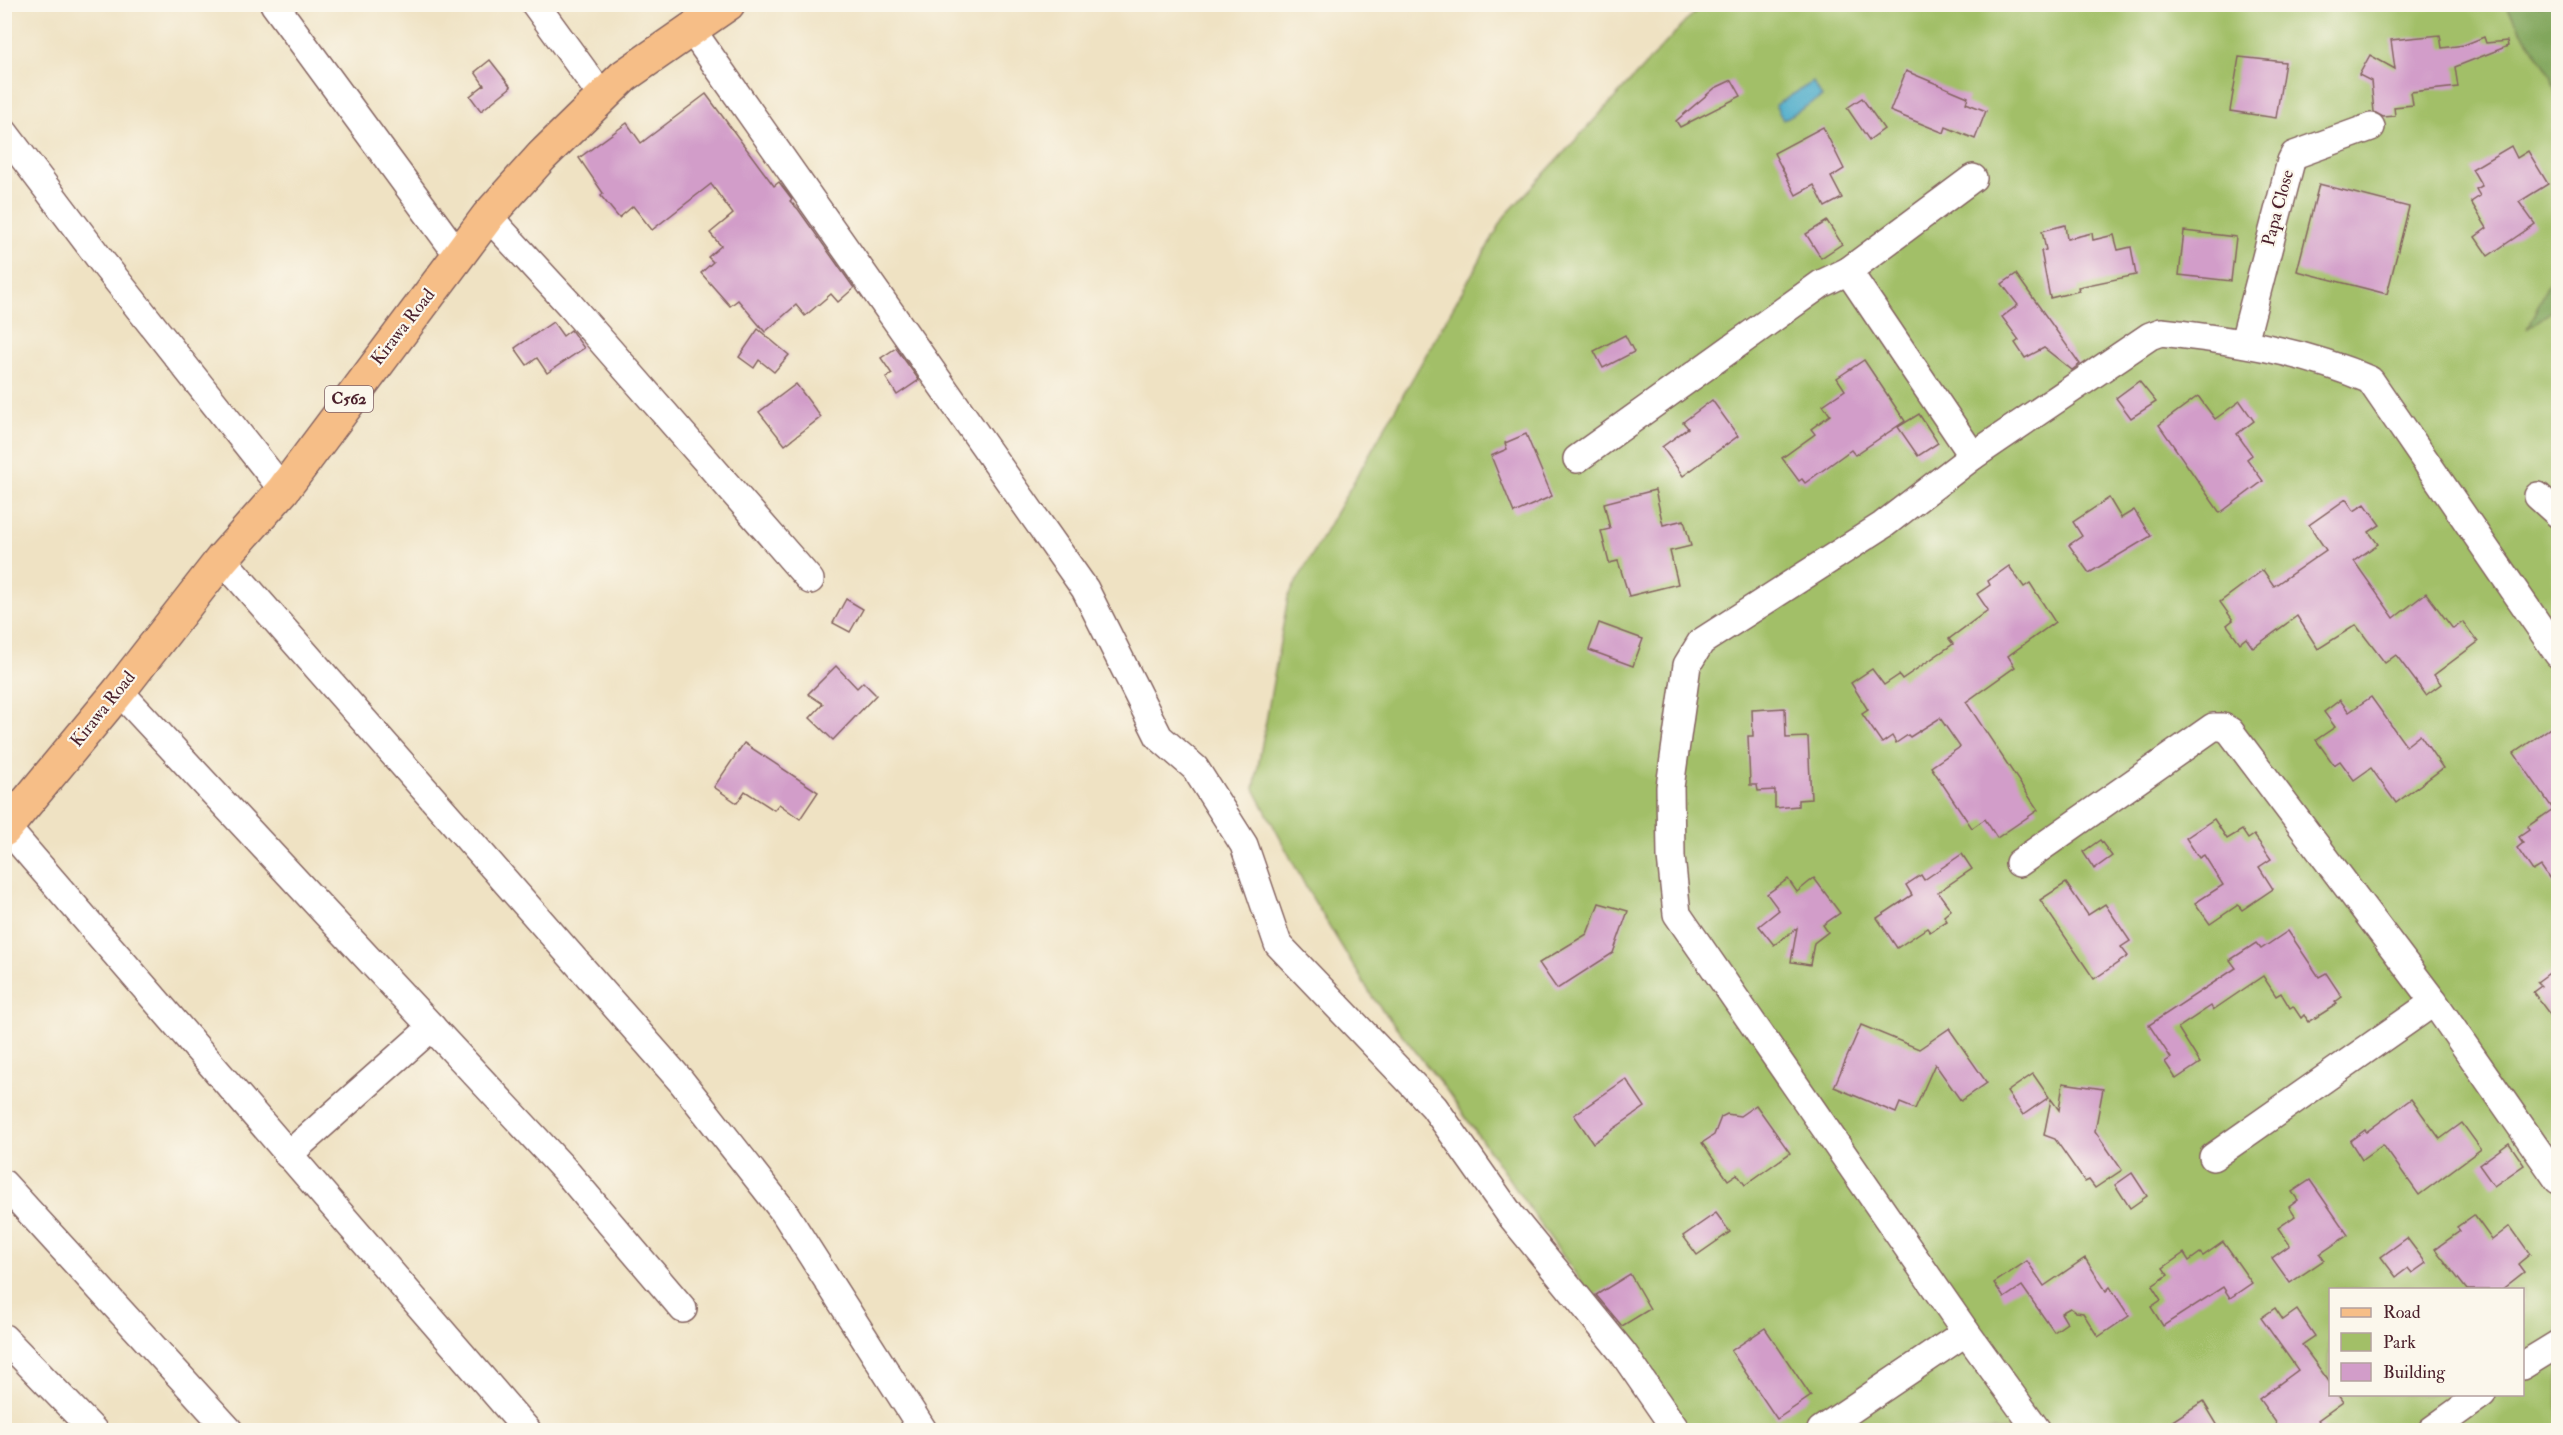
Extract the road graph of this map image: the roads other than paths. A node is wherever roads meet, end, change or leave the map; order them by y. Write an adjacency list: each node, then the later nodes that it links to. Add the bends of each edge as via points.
1 (274, 4): 10 (street)
2 (536, 4): 5 (street)
3 (728, 4): 4 (main road, Kirawa Road / C562)
4 (692, 29): 5 (main road, Kirawa Road / C562, via 624,75); 40 (street, via 1085,589 1159,737 1195,768 1244,845 1278,945 1434,1107 1511,1216 1623,1353)
5 (602, 96): 9 (main road, Kirawa Road / C562)
6 (2371, 126): 12 (street, Papa Close, via 2294,155 2290,161)
7 (4, 132): 15 (street)
8 (1973, 178): 11 (street)
9 (488, 216): 10 (main road, Kirawa Road / C562); 19 (street, via 570,304)
10 (459, 256): 15 (main road, Kirawa Road / C562)
11 (1848, 271): 13 (street); 14 (street, via 1821,284)
12 (2244, 342): 13 (street, via 2161,332 2150,336); 20 (street, via 2343,368 2370,380)
13 (1973, 456): 31 (street, via 1883,525 1701,642 1687,665 1670,787 1677,914)
14 (1577, 459)
15 (283, 490): 18 (main road, Kirawa Road / C562)
16 (2538, 496): 17 (street)
17 (2559, 514)
18 (222, 558): 21 (main road, Kirawa Road / C562); 39 (street, via 681,1081 784,1212)
19 (810, 580)
20 (2559, 654)
21 (119, 691): 22 (main road, Kirawa Road / C562); 25 (street)
22 (5, 828): 26 (street)
23 (2019, 863): 24 (street, via 2213,727 2223,727 2230,731)
24 (2434, 1002): 27 (street); 28 (street)
25 (432, 1027): 26 (street); 30 (street, via 563,1168)
26 (288, 1155): 38 (street)
27 (2213, 1157)
28 (2559, 1180)
29 (4, 1184): 37 (street)
30 (683, 1310)
31 (1966, 1332): 41 (street); 42 (street)
32 (4, 1338): 36 (street)
33 (2559, 1344): 34 (street)
34 (2524, 1365)
35 (2480, 1396): 43 (street)
36 (93, 1431)
37 (229, 1431)
38 (527, 1431)
39 (923, 1431)
40 (1676, 1431)
41 (1821, 1431)
42 (2037, 1431)
43 (2432, 1431)

